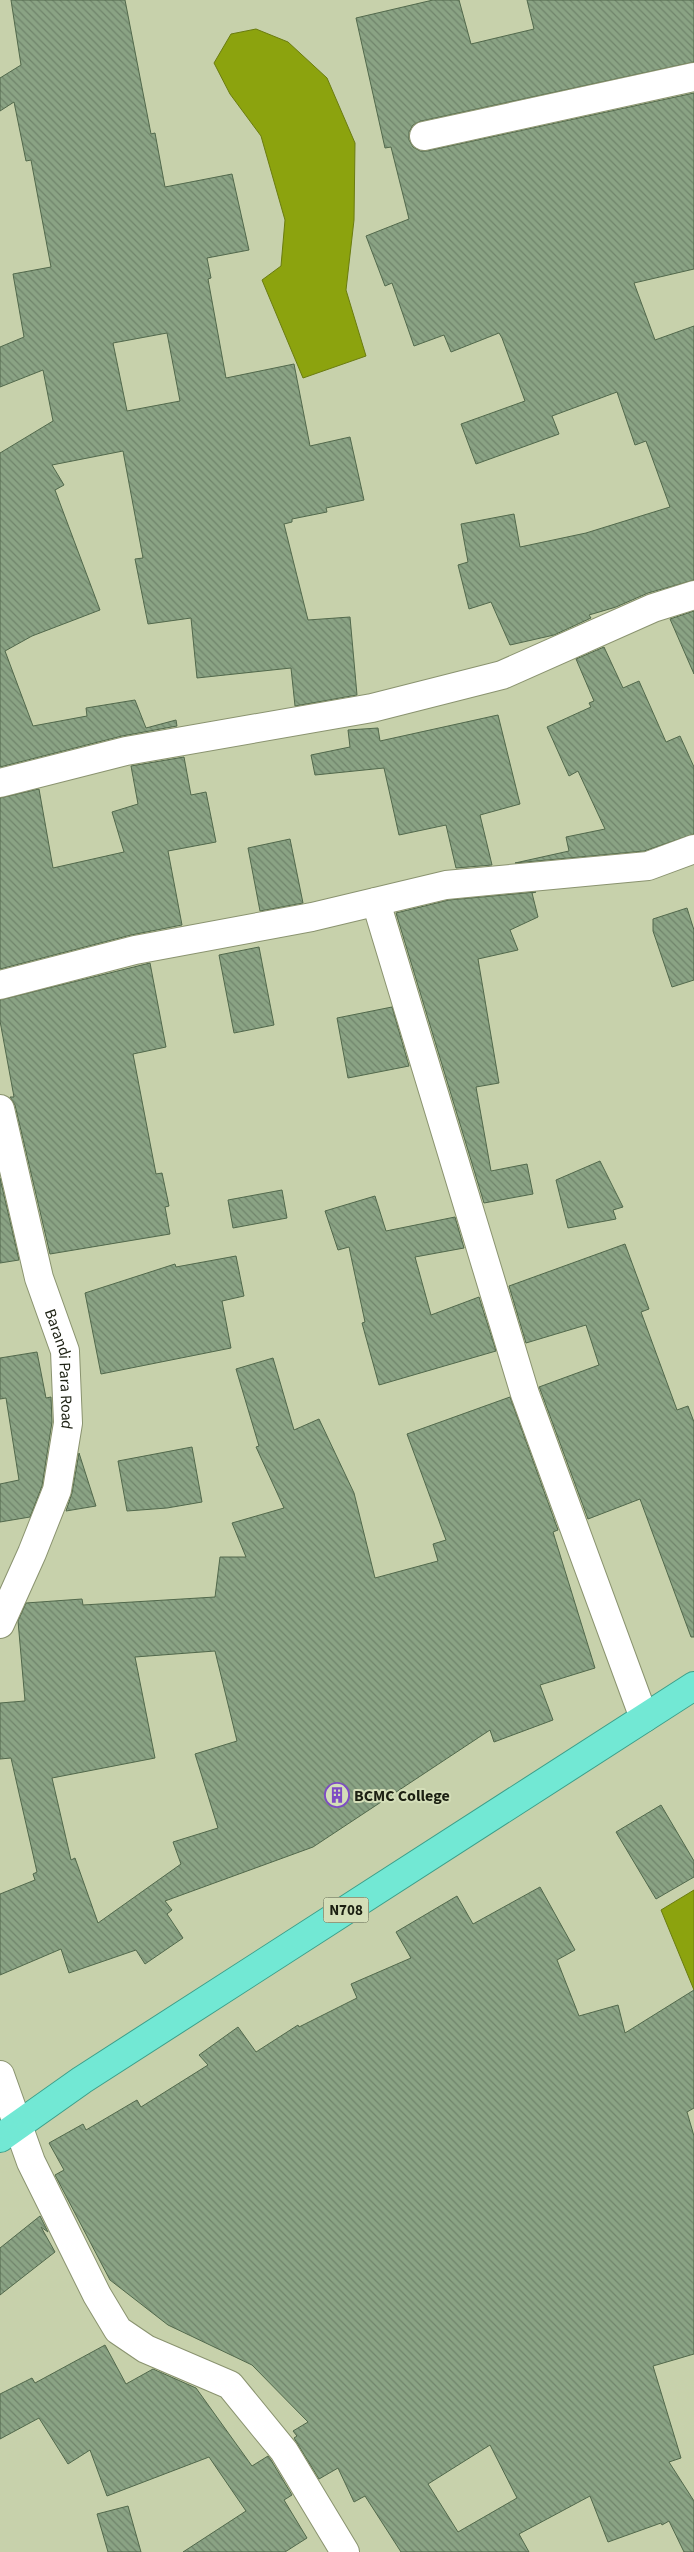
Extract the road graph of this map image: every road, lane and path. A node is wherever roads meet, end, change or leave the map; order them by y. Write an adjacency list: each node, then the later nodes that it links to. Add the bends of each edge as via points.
1 (694, 77): 2 (street)
2 (424, 136)
3 (694, 595): 4 (street, via 645,612 502,675 372,708 126,751)
4 (0, 783)
5 (694, 849): 6 (street, via 648,866 446,885)
6 (376, 902): 7 (street, via 135,950); 11 (street, via 525,1394)
7 (0, 984)
8 (0, 1109): 9 (street, Barandi Para Road, via 39,1278 65,1351 68,1423 57,1490)
9 (0, 1624)
10 (694, 1686): 11 (highway, N708)
11 (644, 1718): 13 (highway, N708)
12 (0, 2075): 13 (street)
13 (8, 2131): 14 (street, via 31,2162 97,2295 118,2330 146,2349 230,2385 284,2451)
14 (345, 2552)

